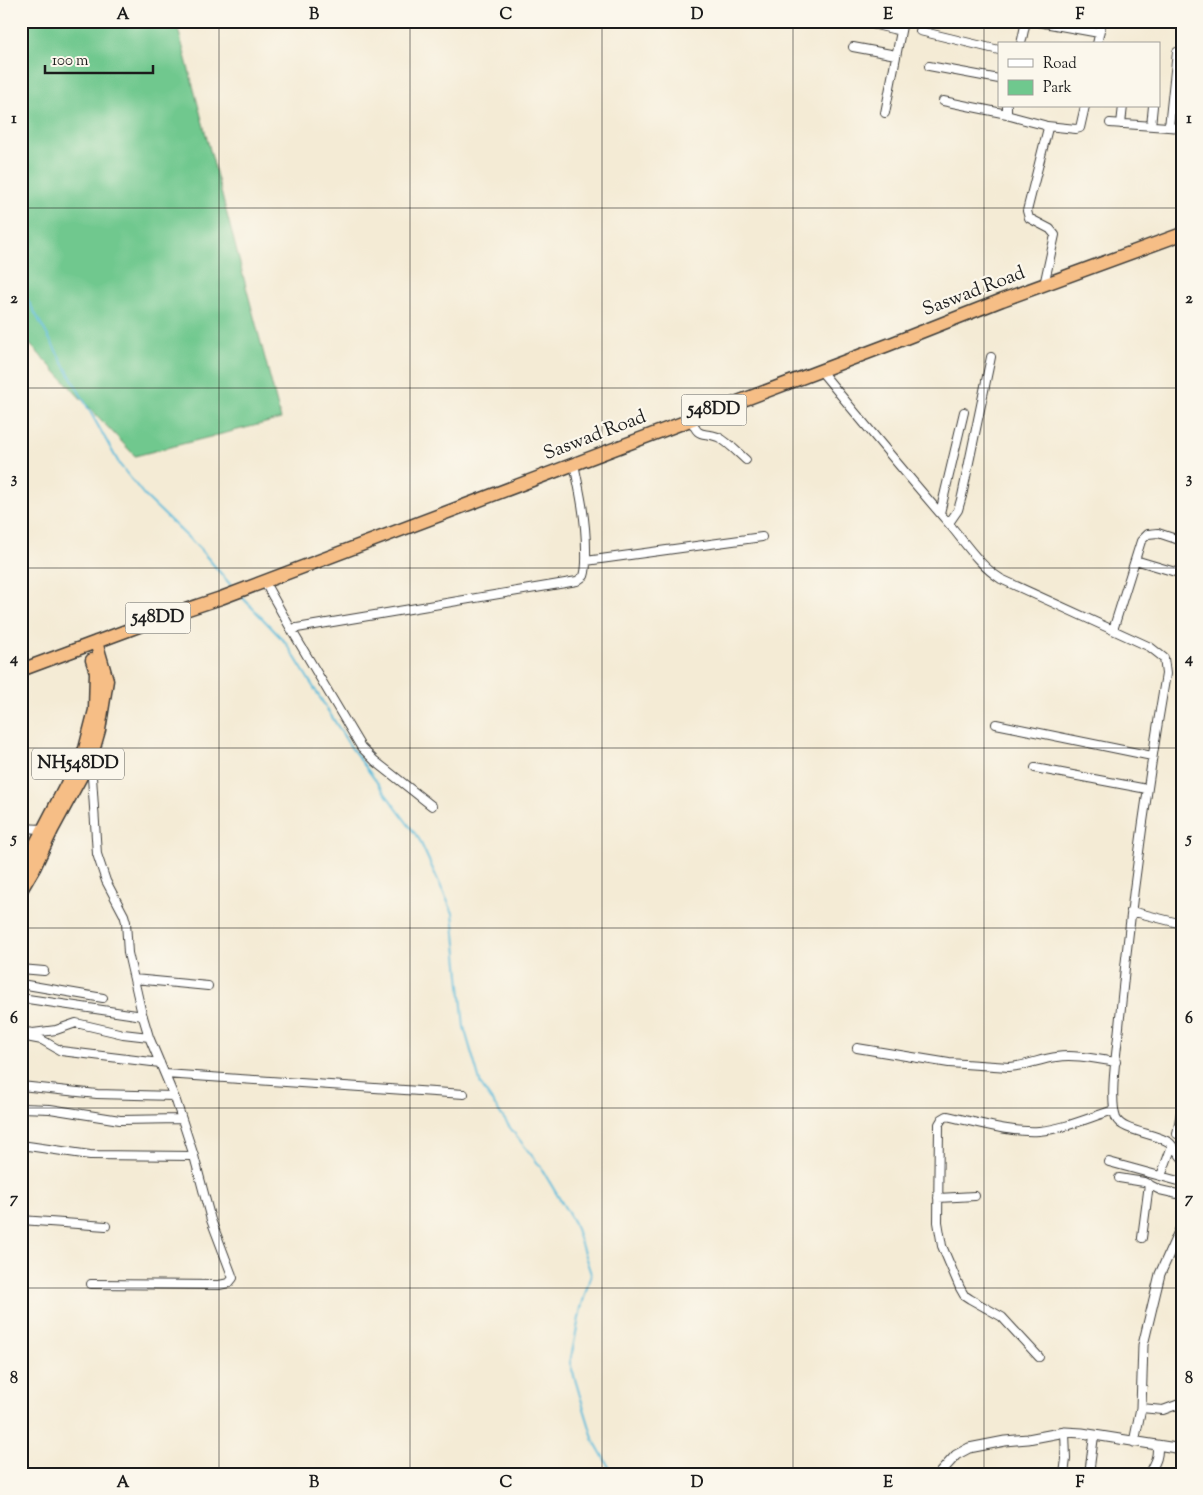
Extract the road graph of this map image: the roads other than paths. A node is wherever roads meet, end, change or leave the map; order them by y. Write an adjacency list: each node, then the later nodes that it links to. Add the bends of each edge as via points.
1 (859, 21): 6 (street)
2 (903, 21): 6 (street)
3 (1026, 21): 9 (street)
4 (1033, 21): 8 (street)
5 (1102, 21): 8 (street)
6 (901, 31): 14 (street)
7 (920, 31): 12 (street)
8 (1099, 33): 10 (street)
9 (1021, 42)
10 (1097, 42)
11 (853, 47): 14 (street)
12 (998, 50)
13 (1177, 52): 27 (street)
14 (896, 55): 22 (street)
15 (930, 66): 16 (street)
16 (998, 79)
17 (943, 101): 21 (street)
18 (1085, 108): 25 (street, via 1080,128 1076,130)
19 (1124, 108): 24 (street)
20 (1153, 108): 26 (street)
21 (1007, 110): 25 (street, via 1010,116)
22 (885, 113)
23 (1110, 123): 24 (street)
24 (1121, 124): 26 (street)
25 (1047, 126): 30 (street, via 1028,211 1029,218 1050,228 1055,235)
26 (1151, 126): 27 (street)
27 (1169, 127): 28 (street)
28 (1182, 128)
29 (1182, 234): 30 (highway, Saswad Road / 548DD)
30 (1044, 285): 32 (highway, Saswad Road / 548DD)
31 (991, 357): 38 (street, via 962,496)
32 (820, 370): 34 (highway, Saswad Road / 548DD); 37 (street)
33 (964, 412): 37 (street)
34 (691, 419): 35 (street, via 699,433 719,438); 36 (highway, Saswad Road / 548DD)
35 (746, 460)
36 (574, 464): 42 (street, via 583,507); 44 (highway, Saswad Road / 548DD)
37 (940, 512): 38 (street)
38 (949, 523): 46 (street, via 990,572)
39 (762, 537): 42 (street)
40 (1182, 541): 41 (street, via 1158,533 1148,534 1141,541)
41 (1135, 560): 43 (street); 46 (street)
42 (586, 561): 45 (street, via 584,576 577,581)
43 (1182, 574)
44 (264, 581): 45 (street); 47 (highway, Saswad Road / 548DD)
45 (290, 629): 54 (street, via 361,747 375,762)
46 (1113, 630): 51 (street, via 1150,647 1164,658 1166,674)
47 (92, 644): 48 (highway, Saswad Road); 50 (highway, NH548DD, via 107,680 100,730)
48 (21, 670)
49 (996, 724): 51 (street)
50 (87, 756): 56 (highway, NH548DD); 57 (highway, NH548DD, via 52,830); 64 (street, via 97,854 106,881 124,915)
51 (1152, 756): 53 (street)
52 (1035, 768): 53 (street)
53 (1147, 790): 60 (street)
54 (432, 806)
55 (21, 828): 56 (street)
56 (42, 829): 57 (highway, NH548DD)
57 (30, 857): 58 (highway, NH548DD); 59 (highway, NH548DD)
58 (21, 872)
59 (21, 890)
60 (1131, 911): 61 (street); 73 (street)
61 (1182, 924)
62 (21, 969): 63 (street)
63 (44, 971)
64 (134, 979): 66 (street); 69 (street)
65 (21, 984): 68 (street)
66 (208, 986)
67 (21, 998): 69 (street)
68 (103, 998)
69 (143, 1016): 71 (street)
70 (21, 1034): 71 (street, via 56,1030 76,1023); 74 (street, via 42,1040 60,1051)
71 (149, 1037): 74 (street)
72 (858, 1048): 73 (street, via 949,1063 1009,1067 1063,1056)
73 (1116, 1062): 81 (street)
74 (160, 1063): 75 (street)
75 (165, 1074): 77 (street); 78 (street)
76 (21, 1086): 78 (street, via 97,1094)
77 (464, 1094)
78 (174, 1096): 82 (street)
79 (1182, 1107): 83 (street)
80 (21, 1108): 82 (street, via 120,1120)
81 (1114, 1110): 85 (street, via 1116,1119 1125,1127 1160,1138); 95 (street, via 1039,1131 947,1116 942,1118 938,1144)
82 (181, 1119): 86 (street)
83 (1179, 1133): 85 (street)
84 (21, 1145): 86 (street, via 90,1155)
85 (1171, 1145): 87 (street); 89 (street)
86 (194, 1156): 100 (street, via 211,1220 232,1272 233,1278 229,1283)
87 (1182, 1158)
88 (1109, 1162): 89 (street)
89 (1161, 1176): 91 (street)
90 (1118, 1178): 92 (street)
91 (1182, 1182)
92 (1149, 1184): 93 (street); 99 (street)
93 (1182, 1195)
94 (974, 1196): 95 (street)
95 (938, 1198): 101 (street, via 942,1246 964,1295 1002,1317)
96 (21, 1220): 98 (street)
97 (1182, 1225): 103 (street, via 1160,1274 1145,1336)
98 (106, 1226)
99 (1142, 1238)
100 (91, 1284)
101 (1039, 1357)
102 (1182, 1404): 103 (street, via 1163,1410)
103 (1141, 1408): 106 (street)
104 (1065, 1432): 105 (street); 109 (street, via 969,1448 956,1455); 110 (street)
105 (1094, 1436): 106 (street); 111 (street)
106 (1134, 1442): 107 (street)
107 (1157, 1446): 108 (street); 112 (street, via 1157,1459)
108 (1182, 1449)
109 (939, 1474)
110 (1064, 1474)
111 (1089, 1474)
112 (1149, 1474)

